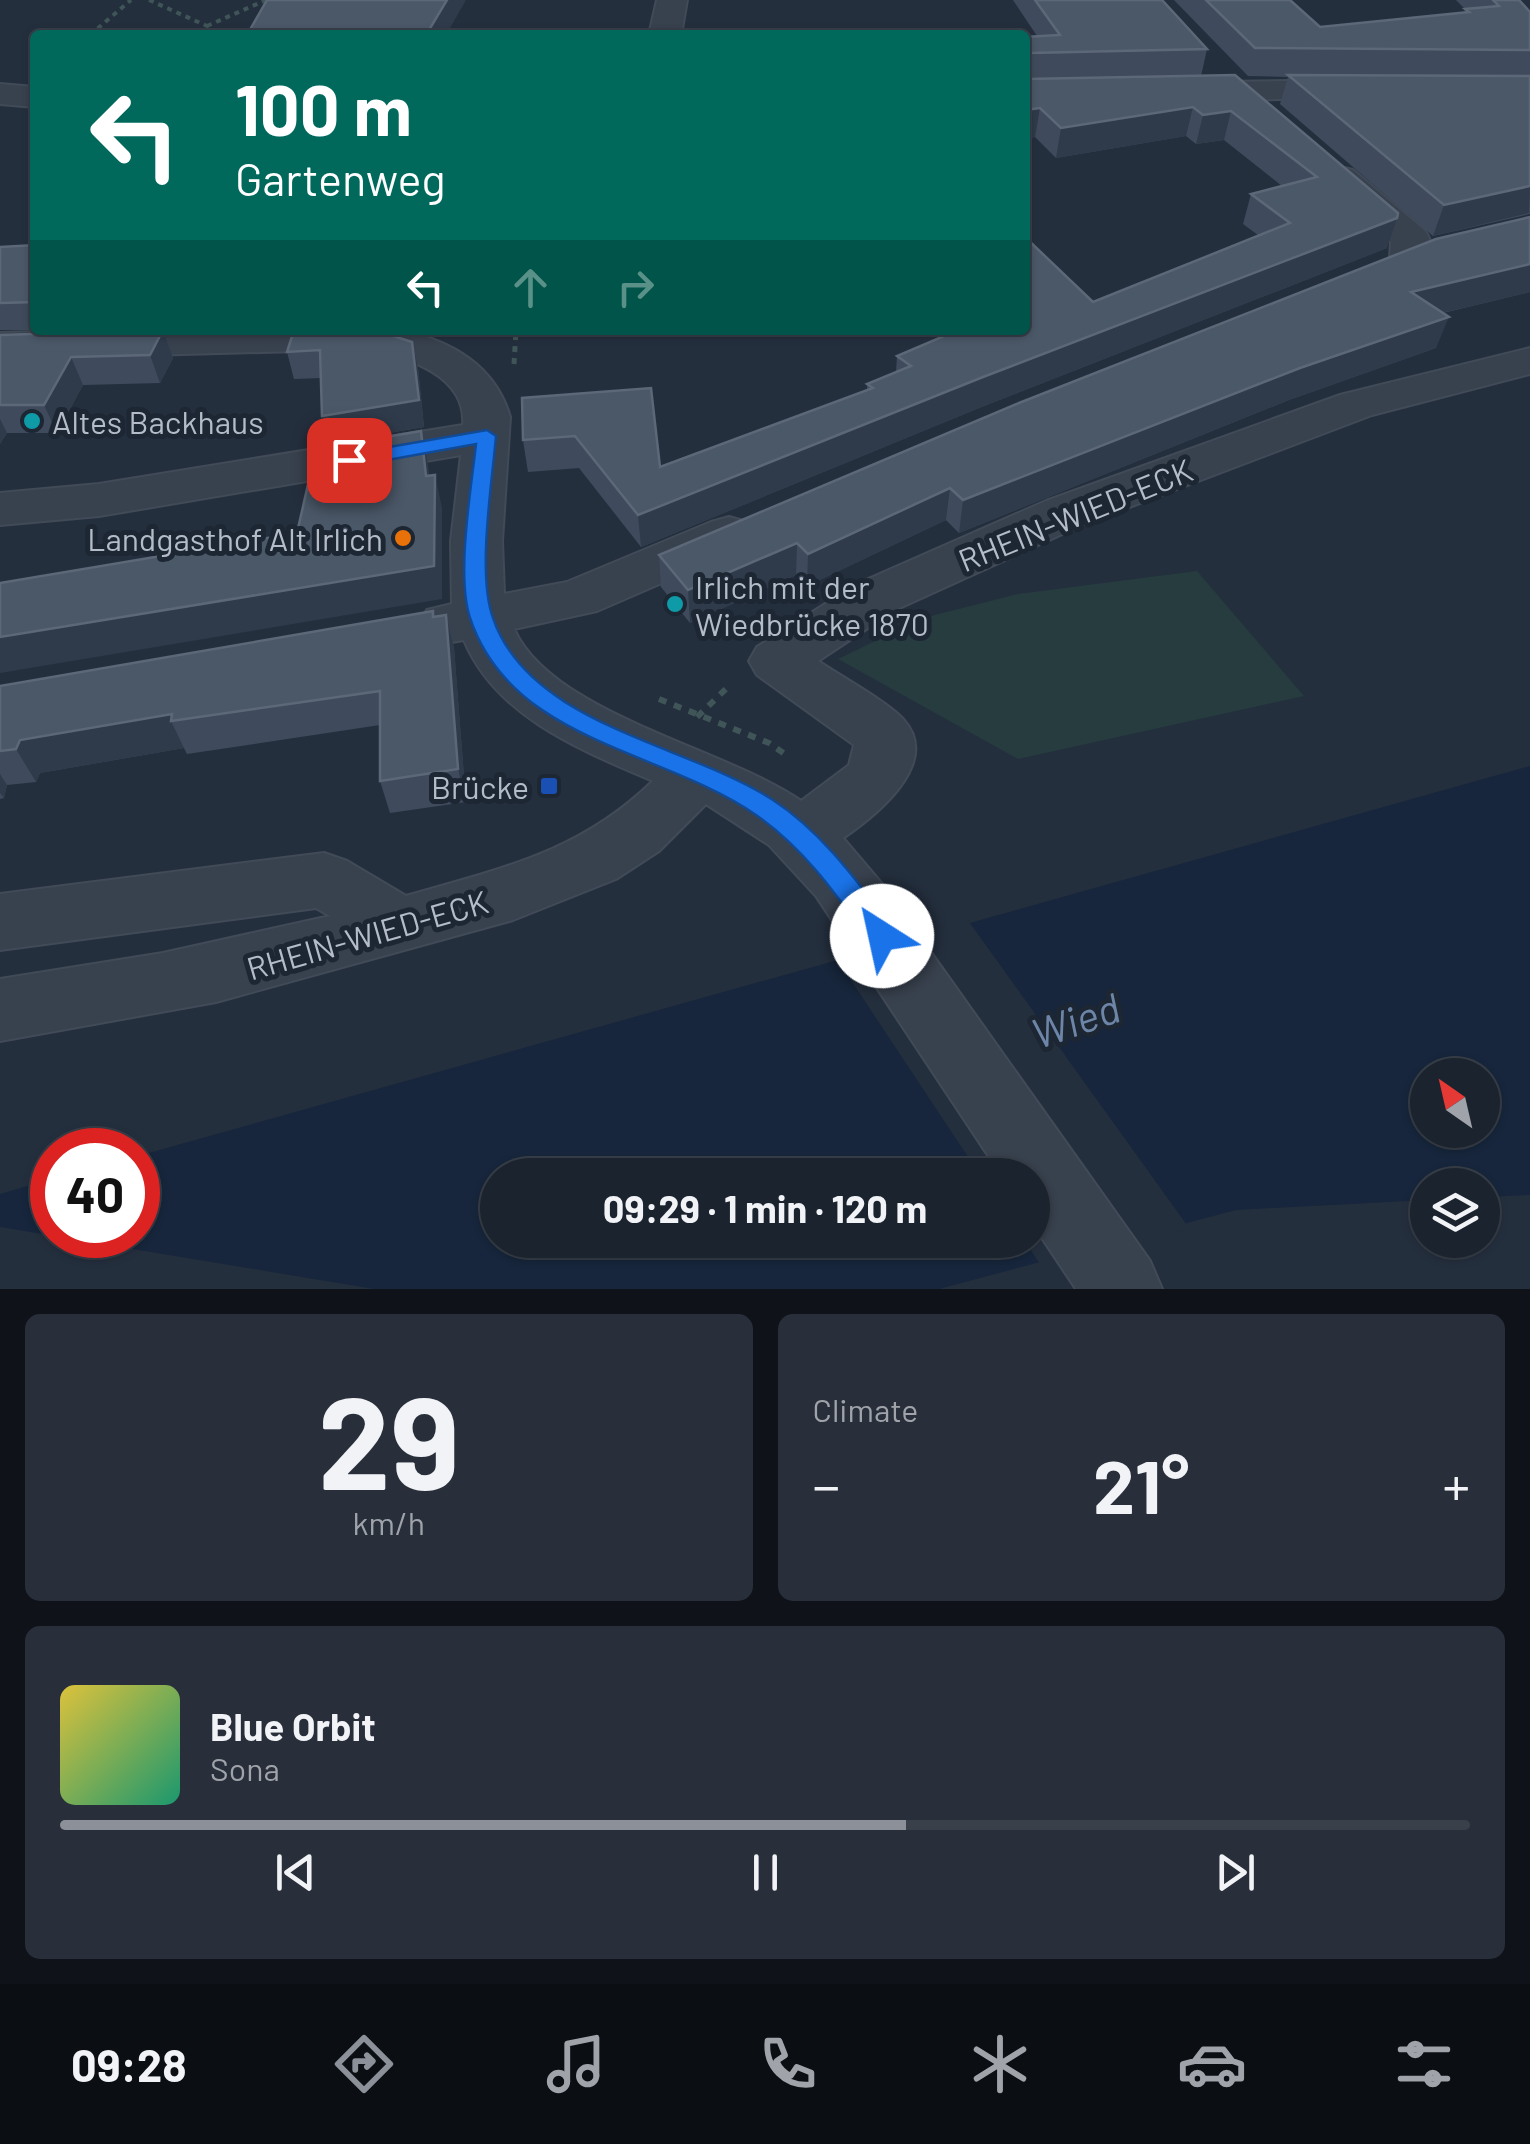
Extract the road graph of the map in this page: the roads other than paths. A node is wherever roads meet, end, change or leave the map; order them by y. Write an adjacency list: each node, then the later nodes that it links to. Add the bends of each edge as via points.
1 (672, 0): 2 (street)
2 (666, 30)
3 (1225, 77): 4 (street); 6 (street); 8 (street)
4 (1393, 90)
5 (0, 94): 7 (street)
6 (1030, 95)
7 (30, 97)
8 (1280, 127)
9 (1309, 152): 10 (street, via 1411,239)
10 (1410, 259)
11 (263, 335): 13 (street)
12 (352, 335): 16 (street, via 395,340 440,356 472,382 487,416)
13 (102, 337): 14 (street)
14 (0, 346)
15 (1530, 360): 22 (street, RHEIN-WIED-ECK, via 1356,404 1064,513 876,598 777,661 882,735 884,761 865,786)
16 (487, 436): 17 (street, via 99,500); 19 (street, via 477,538)
17 (0, 509)
18 (778, 514): 19 (street, via 578,598)
19 (481, 618): 20 (street); 21 (street, via 504,661 543,700)
20 (404, 630)
21 (696, 772): 22 (street); 24 (street, RHEIN-WIED-ECK, via 631,838 594,861)
22 (799, 834): 26 (street, via 860,904)
23 (0, 922): 24 (street, via 324,880)
24 (401, 926): 25 (street, RHEIN-WIED-ECK, via 204,978)
25 (0, 1010)
26 (1122, 1289)

